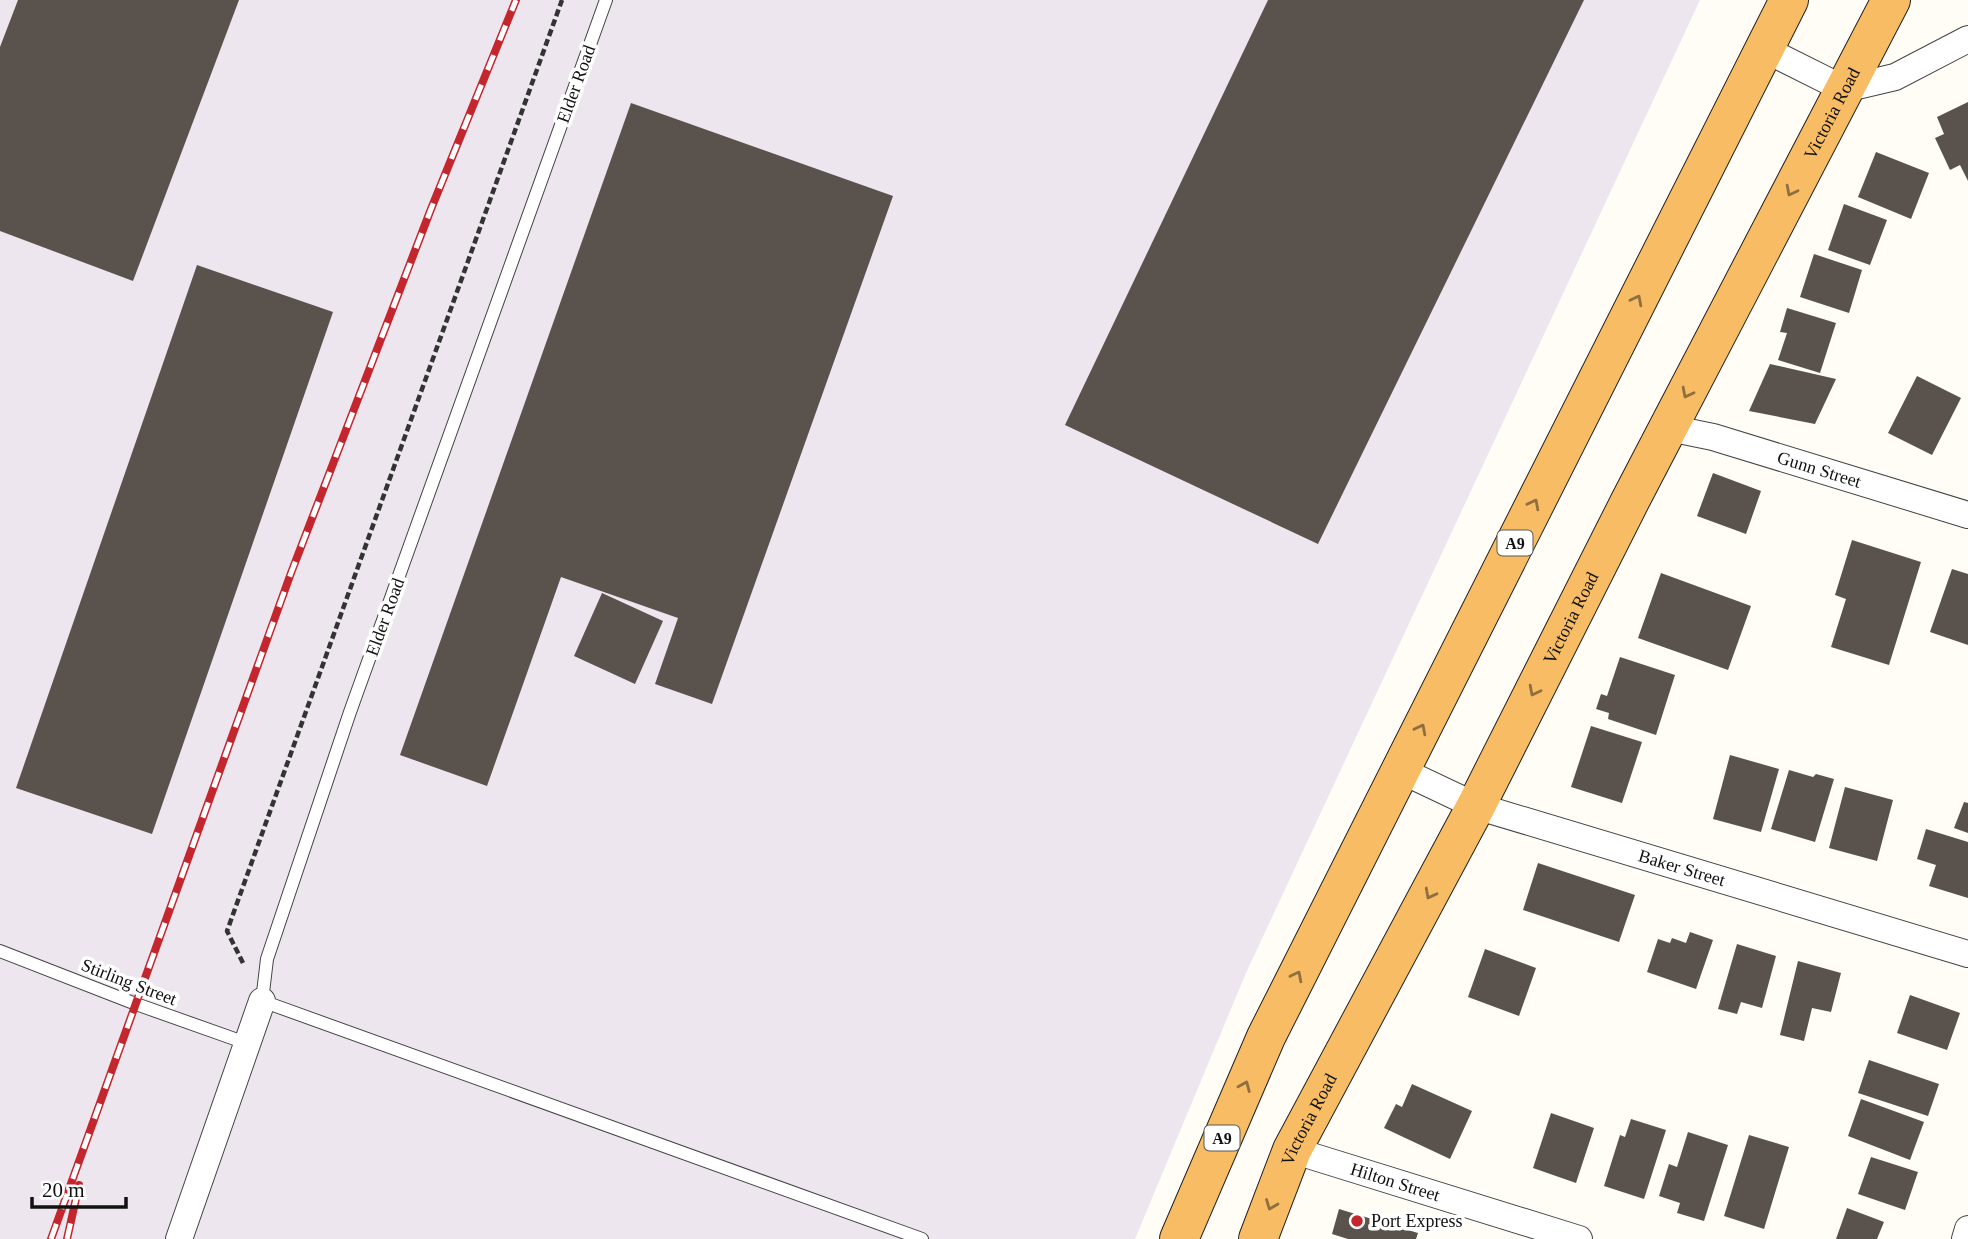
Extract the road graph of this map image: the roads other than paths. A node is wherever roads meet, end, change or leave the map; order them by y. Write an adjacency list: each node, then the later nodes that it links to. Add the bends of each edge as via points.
1 (606, 0): 13 (lane, Elder Road, via 351,712 267,959)
2 (1789, 0): 5 (highway, A9)
3 (1891, 0): 6 (highway, Victoria Road)
4 (1968, 39): 6 (street, via 1895,78)
5 (1764, 49): 6 (street); 9 (highway, A9, one-way to 5)
6 (1844, 89): 7 (highway, Victoria Road, one-way to 7)
7 (1669, 428): 8 (street, Gunn Street, via 1713,437); 10 (highway, Victoria Road, one-way to 10)
8 (1968, 515)
9 (1400, 770): 10 (street, Baker Street); 19 (highway, A9, one-way to 9, via 1266,1037)
10 (1476, 806): 12 (street, Baker Street); 15 (highway, Victoria Road, one-way to 15)
11 (0, 951): 14 (lane, Stirling Street)
12 (1968, 954)
13 (262, 1001): 14 (street, Elder Road); 18 (lane)
14 (246, 1043): 17 (street, Elder Road)
15 (1292, 1150): 20 (highway, Victoria Road, one-way to 20); 21 (street, Hilton Street)
16 (1968, 1229): 22 (street)
17 (179, 1239)
18 (922, 1239)
19 (1179, 1239)
20 (1258, 1239)
21 (1579, 1239)
22 (1965, 1239)

